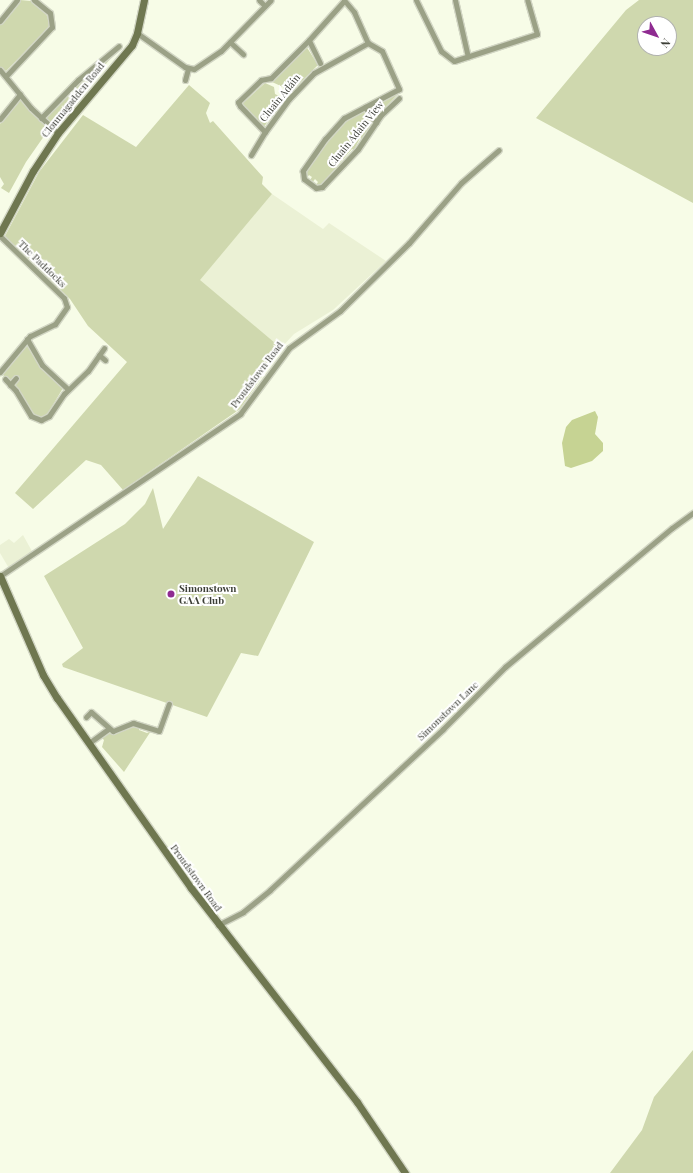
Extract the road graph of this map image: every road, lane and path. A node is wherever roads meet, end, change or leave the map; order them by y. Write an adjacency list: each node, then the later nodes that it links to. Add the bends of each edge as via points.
1 (17, 0): 11 (street)
2 (34, 0): 22 (street, via 50,13 52,27)
3 (144, 0): 12 (main road, Clonmagadden Road)
4 (259, 0): 10 (street)
5 (271, 0): 10 (street)
6 (416, 0): 18 (street, via 441,51 454,60)
7 (455, 0): 18 (street)
8 (527, 0): 18 (street, via 537,34)
9 (344, 1): 13 (street); 15 (street, via 354,12)
10 (265, 6): 14 (street)
11 (0, 21)
12 (137, 33): 20 (street); 31 (main road, Clonmagadden Road, via 126,53)
13 (309, 40): 19 (street); 30 (street, Cluain Adáin, via 271,78 261,80 238,102)
14 (230, 42): 17 (street); 20 (street, via 208,61 196,68)
15 (368, 43): 26 (street, Cluain Adain View, via 382,51 399,89); 30 (street, Cluain Adáin, via 314,73 289,99)
16 (119, 46): 27 (street, via 78,80)
17 (243, 54)
18 (468, 57)
19 (320, 63)
20 (188, 69): 23 (street)
21 (0, 70): 22 (street)
22 (6, 76): 24 (street)
23 (185, 80)
24 (20, 94): 27 (street); 28 (street)
25 (399, 98): 29 (street, Cluain Adain View)
26 (365, 107): 29 (street); 29 (street, Cluain Adain View, via 344,118 329,134 303,171 303,177 316,188 322,187 358,149)
27 (41, 118): 31 (street)
28 (0, 119)
29 (376, 122)
30 (265, 132): 33 (street)
31 (58, 133): 34 (main road, Clonmagadden Road, via 33,171)
32 (499, 150): 45 (street, Proudstown Road, via 461,183 409,244 340,311 289,348 246,408 233,420)
33 (250, 155)
34 (0, 234): 35 (street, The Paddocks, via 67,302 65,312 59,320)
35 (26, 339): 39 (street, The Paddocks); 43 (street, via 42,365)
36 (104, 348): 37 (street)
37 (99, 356): 38 (street); 43 (street)
38 (105, 360)
39 (0, 372)
40 (16, 378): 42 (street)
41 (5, 379): 42 (street)
42 (10, 385): 43 (street, via 31,416 37,420 49,416)
43 (68, 389)
44 (693, 513): 50 (street, Simonstown Lane, via 505,667 443,729 270,890 243,912)
45 (0, 576): 49 (main road, Proudstown Road, via 44,675)
46 (169, 704): 48 (street, via 159,731 137,723 116,731)
47 (86, 717): 48 (street, via 91,712)
48 (108, 728): 49 (street)
49 (89, 743): 50 (main road, Proudstown Road)
50 (218, 925): 51 (main road, Proudstown Road, via 357,1102)
51 (405, 1173)

